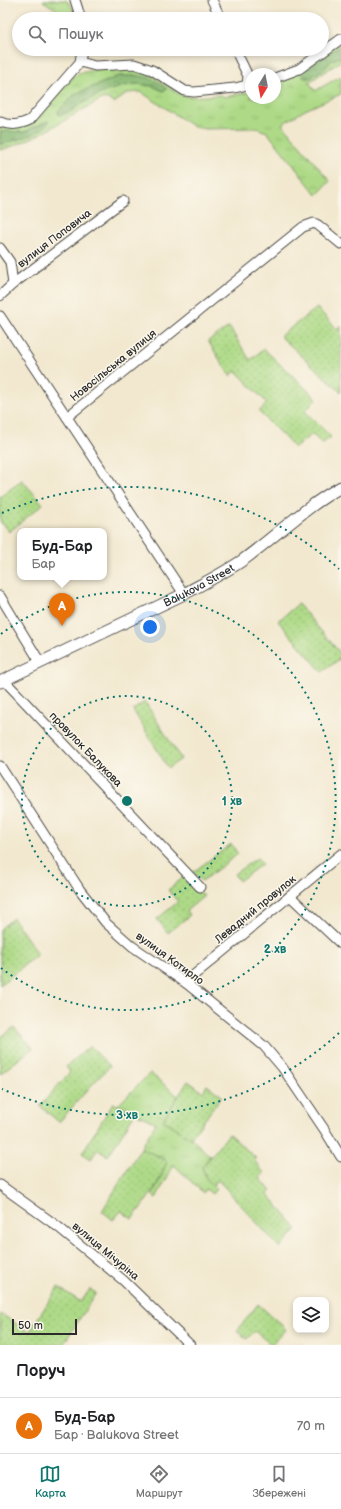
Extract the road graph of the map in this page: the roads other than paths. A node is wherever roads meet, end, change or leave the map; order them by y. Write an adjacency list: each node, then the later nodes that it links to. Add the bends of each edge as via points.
1 (75, 0): 3 (street)
2 (212, 0): 4 (street)
3 (79, 12)
4 (218, 12)
5 (341, 39): 6 (street)
6 (329, 48)
7 (81, 56): 10 (street)
8 (238, 56): 11 (street)
9 (317, 56): 12 (street, via 299,69)
10 (80, 62): 13 (street, via 95,66 134,64 152,70 185,91); 14 (street, via 30,120 9,125)
11 (245, 70)
12 (281, 76)
13 (245, 86)
14 (0, 122)
15 (123, 201): 18 (street, вулиця Поповича)
16 (341, 244): 21 (street, Новосільська вулиця, via 314,223 303,227)
17 (0, 248): 18 (street, via 10,262)
18 (13, 284): 19 (street, вулиця Поповича)
19 (0, 296)
20 (0, 316): 21 (street)
21 (67, 417): 23 (street, Новосільська вулиця)
22 (341, 487): 23 (main road, Balukova Street, via 243,560)
23 (184, 594): 25 (main road, Balukova Street)
24 (0, 596): 25 (street)
25 (40, 662): 26 (main road, Balukova Street)
26 (2, 682): 29 (street, провулок Балукова)
27 (0, 766): 32 (street, вулиця Котирло, via 80,890 106,924 132,946)
28 (341, 854): 30 (street, Левадний провулок)
29 (200, 887)
30 (290, 896): 31 (street); 32 (street, Левадний провулок)
31 (341, 944)
32 (186, 983): 33 (street, вулиця Котирло, via 264,1046 282,1067)
33 (341, 1158)
34 (0, 1185): 35 (street, вулиця Мічуріна, via 57,1226 123,1280)
35 (190, 1345)

